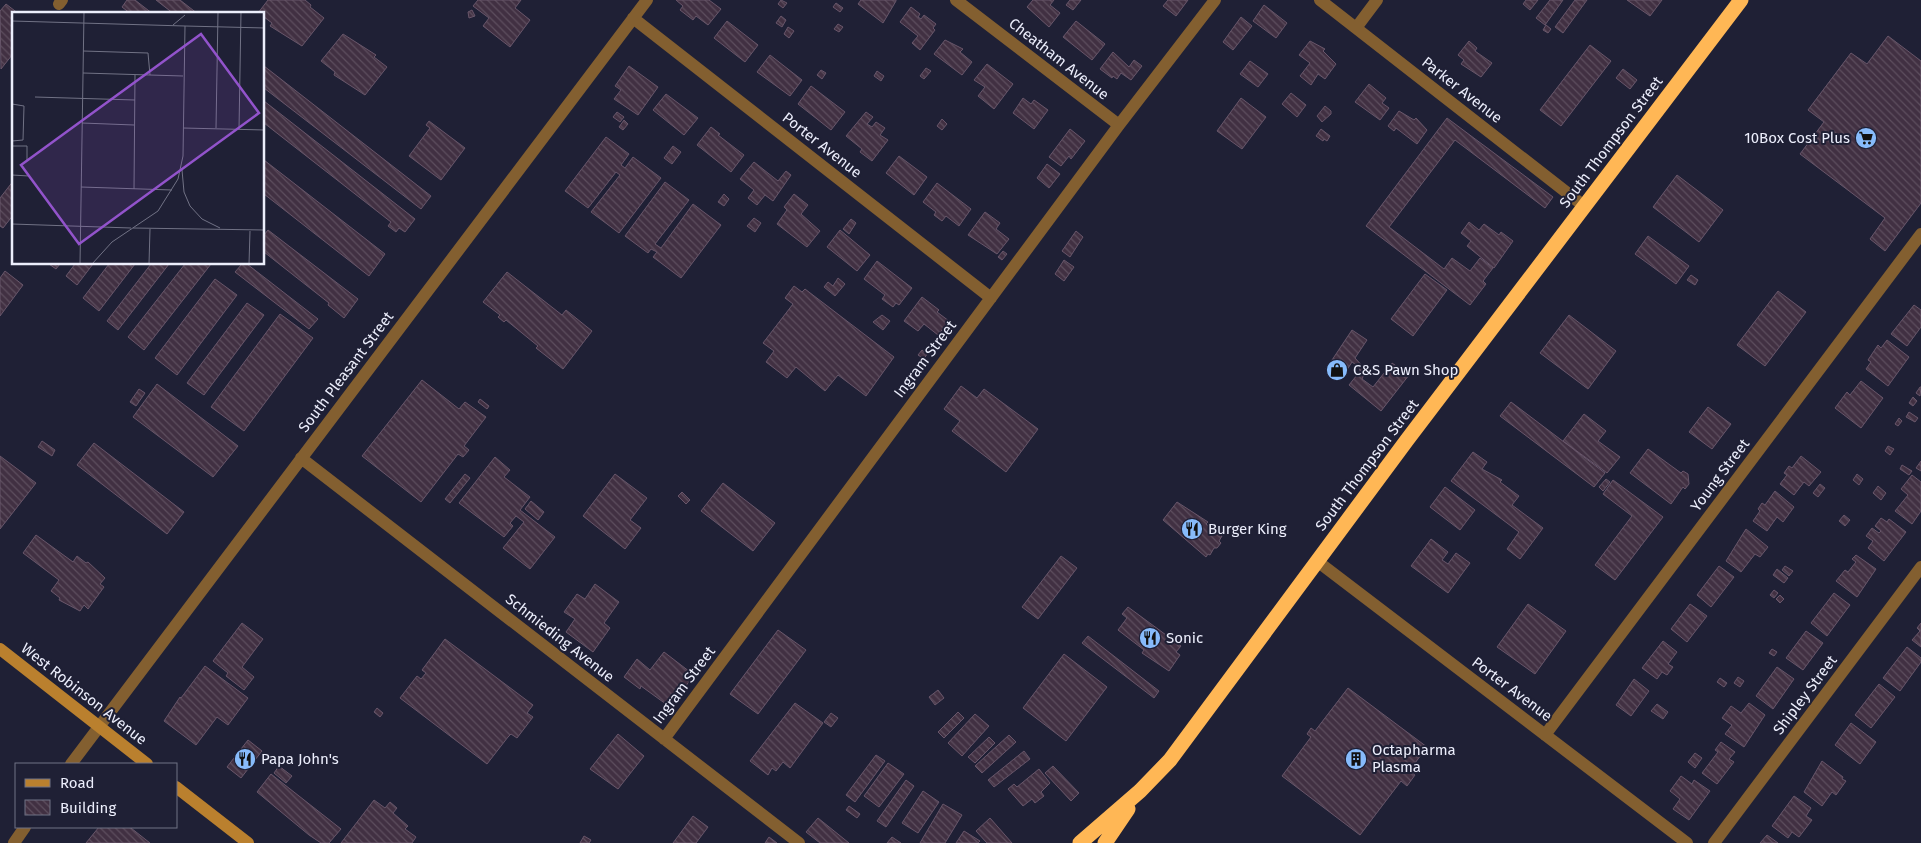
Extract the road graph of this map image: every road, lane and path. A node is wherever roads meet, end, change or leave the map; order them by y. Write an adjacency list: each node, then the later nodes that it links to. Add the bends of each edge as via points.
1 (647, 0): 7 (street, South Pleasant Street)
2 (956, 0): 9 (street, Cheatham Avenue)
3 (1215, 0): 9 (street, Ingram Street)
4 (1320, 0): 8 (street, Parker Avenue)
5 (1377, 0): 8 (street)
6 (1741, 0): 10 (highway, South Thompson Street)
7 (633, 18): 12 (street, Porter Avenue); 13 (street, South Pleasant Street)
8 (1356, 28): 10 (street, Parker Avenue)
9 (1119, 125): 12 (street, Ingram Street)
10 (1584, 206): 14 (highway, South Thompson Street)
11 (1921, 234): 18 (street, Young Street)
12 (991, 298): 19 (street, Ingram Street)
13 (301, 458): 17 (street, South Pleasant Street); 19 (street, Schmieding Avenue)
14 (1316, 561): 18 (street, Porter Avenue); 23 (highway, South Thompson Street, via 1170,760)
15 (1921, 567): 31 (street, Shipley Street)
16 (0, 649): 17 (street, West Robinson Avenue)
17 (99, 726): 20 (street, South Pleasant Street); 21 (street, West Robinson Avenue)
18 (1546, 735): 30 (street, Porter Avenue)
19 (664, 739): 27 (street, Schmieding Avenue)
20 (72, 763)
21 (146, 763)
22 (178, 789): 26 (street)
23 (1140, 791): 28 (highway, South Thompson Street); 29 (highway)
24 (24, 828): 25 (street)
25 (14, 843)
26 (248, 843)
27 (799, 843)
28 (1080, 843)
29 (1106, 843)
30 (1687, 843)
31 (1714, 843)

